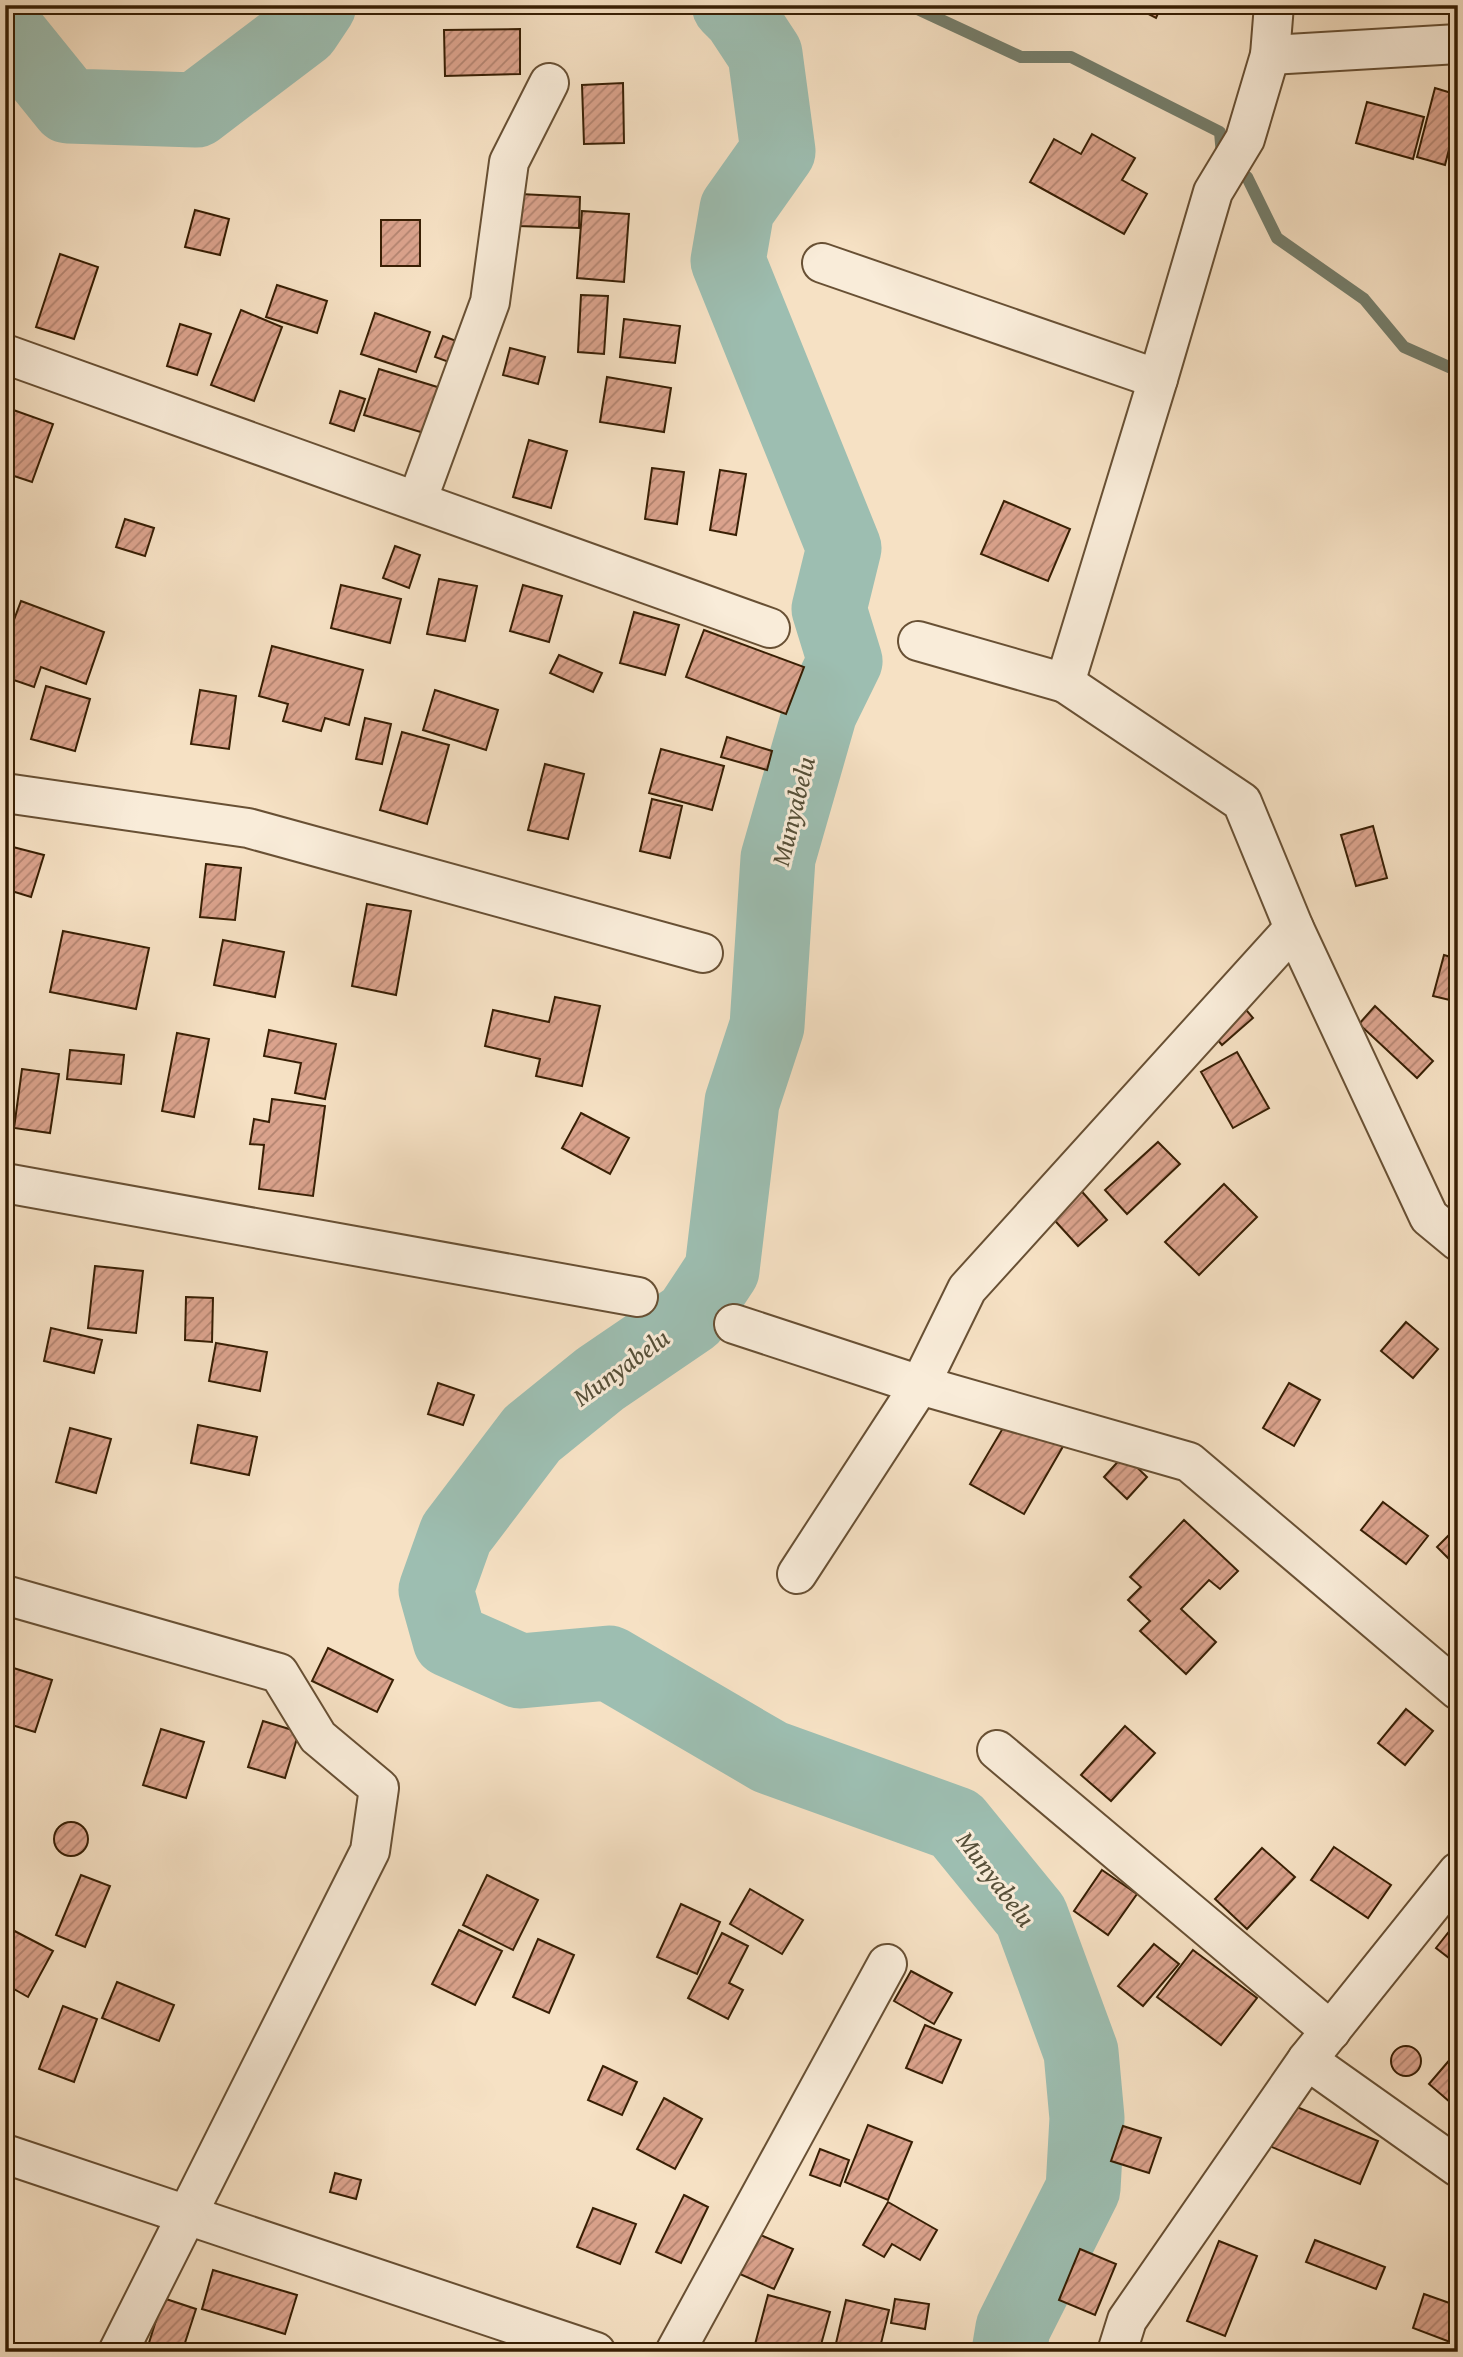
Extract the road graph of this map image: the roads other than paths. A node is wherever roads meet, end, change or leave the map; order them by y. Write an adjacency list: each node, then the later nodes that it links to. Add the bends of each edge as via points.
1 (1274, 5): 3 (street)
2 (1458, 44): 3 (street)
3 (1270, 55): 7 (street, via 1245,139 1213,192)
4 (549, 83): 8 (street, via 509,162 491,302)
5 (822, 264): 7 (street)
6 (5, 354): 8 (street)
7 (1158, 379): 11 (street)
8 (417, 501): 9 (street)
9 (770, 628)
10 (918, 641): 11 (street)
11 (1065, 683): 13 (street, via 1242,802)
12 (5, 793): 14 (street, via 248,828)
13 (1294, 928): 16 (street, via 1429,1217); 19 (street, via 967,1289)
14 (703, 953)
15 (5, 1183): 17 (street)
16 (1458, 1241)
17 (638, 1297)
18 (734, 1324): 19 (street)
19 (920, 1385): 20 (street); 22 (street, via 1189,1462)
20 (797, 1574)
21 (5, 1595): 30 (street, via 279,1673 318,1737 379,1788 370,1851)
22 (1458, 1690)
23 (997, 1750): 26 (street)
24 (1458, 1872): 26 (street)
25 (887, 1964): 33 (street)
26 (1331, 2031): 27 (street)
27 (1307, 2060): 29 (street); 34 (street, via 1127,2320)
28 (5, 2154): 30 (street)
29 (1458, 2167)
30 (186, 2215): 31 (street); 32 (street)
31 (118, 2352)
32 (596, 2352)
33 (675, 2352)
34 (1117, 2352)

